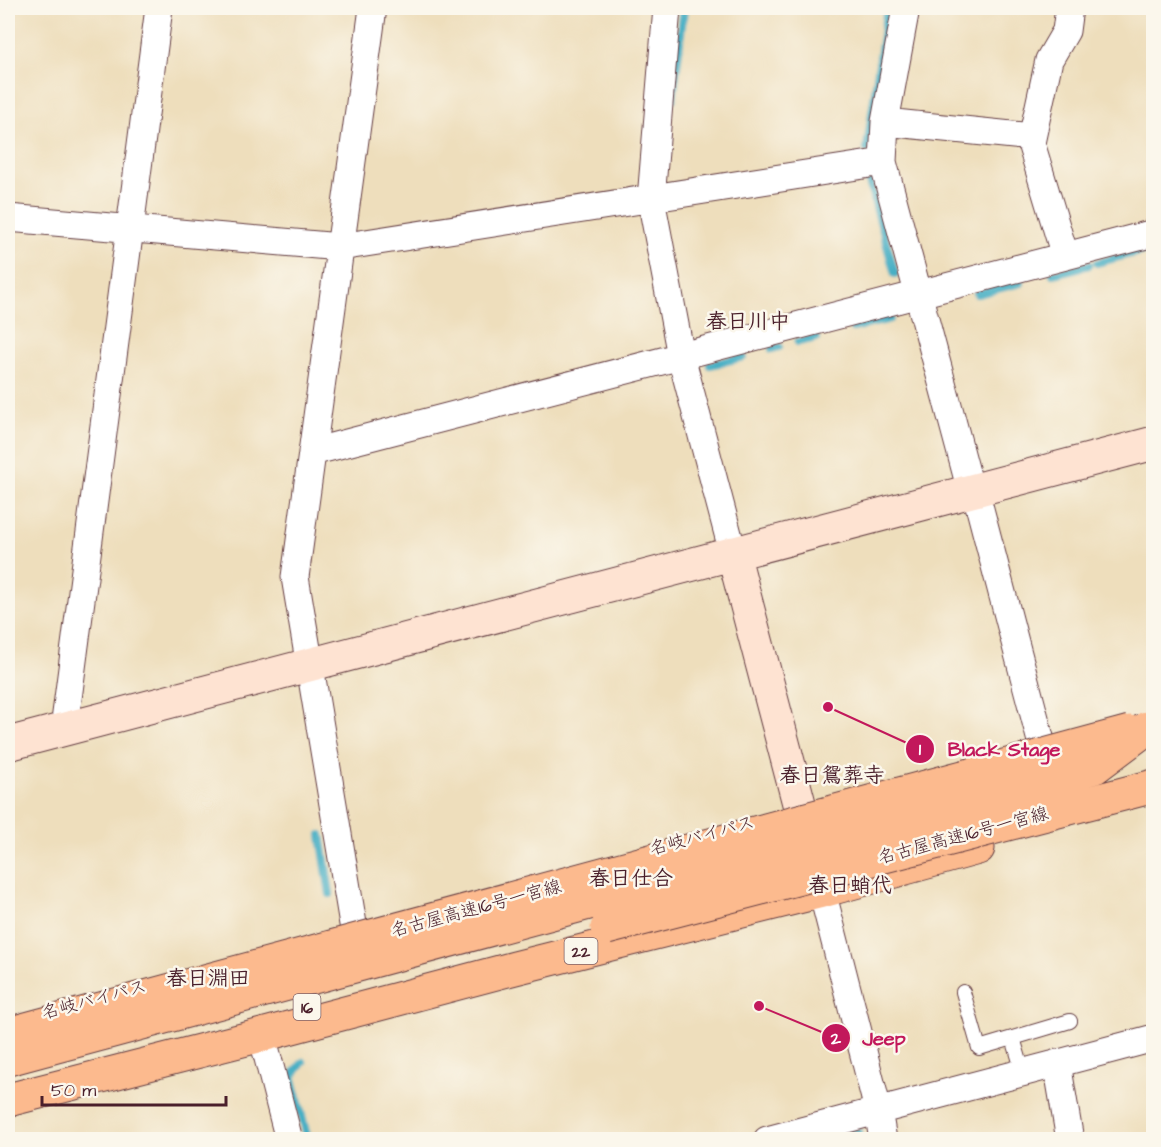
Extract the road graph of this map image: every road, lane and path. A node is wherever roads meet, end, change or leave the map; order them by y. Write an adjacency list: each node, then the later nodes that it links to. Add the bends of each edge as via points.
1 (159, 8): 11 (street)
2 (373, 8): 13 (street)
3 (667, 8): 9 (street)
4 (906, 8): 6 (street)
5 (1069, 8): 7 (street, via 1066,31 1049,60)
6 (885, 122): 7 (street); 8 (street)
7 (1032, 137): 14 (street)
8 (883, 162): 9 (street); 15 (street)
9 (651, 199): 13 (street); 16 (street)
10 (8, 218): 11 (street)
11 (130, 229): 13 (street); 23 (street)
12 (1154, 233): 14 (street)
13 (340, 247): 18 (street)
14 (1065, 256): 15 (street)
15 (918, 294): 16 (street); 19 (street)
16 (681, 356): 18 (street); 20 (street)
17 (1154, 443): 19 (street)
18 (312, 452): 21 (street, via 295,578)
19 (973, 490): 20 (street); 25 (street)
20 (733, 553): 21 (street); 29 (street)
21 (310, 666): 23 (street); 31 (street)
22 (1151, 723): 25 (highway, 名岐バイパス); 35 (highway, 名古屋高速16号一宮線, bridge); 39 (highway, bridge, via 1095,767)
23 (64, 729): 24 (street)
24 (8, 744)
25 (1042, 745): 29 (highway, 名岐バイパス)
26 (1154, 769): 30 (highway, via 1052,815)
27 (1154, 786): 42 (highway, 名古屋高速16号一宮線 / 16, bridge)
28 (1154, 800): 30 (highway)
29 (800, 809): 30 (street); 31 (highway, 名岐バイパス)
30 (820, 884): 36 (highway, 22, via 673,928); 44 (street)
31 (354, 930): 33 (highway, 名岐バイパス)
32 (963, 992): 37 (lane, via 979,1048)
33 (8, 1022)
34 (1070, 1022): 37 (lane)
35 (8, 1034)
36 (262, 1035): 43 (highway, 22); 45 (street)
37 (1013, 1038): 41 (lane)
38 (1154, 1038): 40 (street)
39 (8, 1059)
40 (1057, 1063): 41 (street); 48 (street)
41 (1023, 1072): 44 (street)
42 (8, 1086)
43 (8, 1101)
44 (878, 1110): 46 (street); 47 (street)
45 (289, 1140)
46 (766, 1140)
47 (883, 1140)
48 (1070, 1140)

